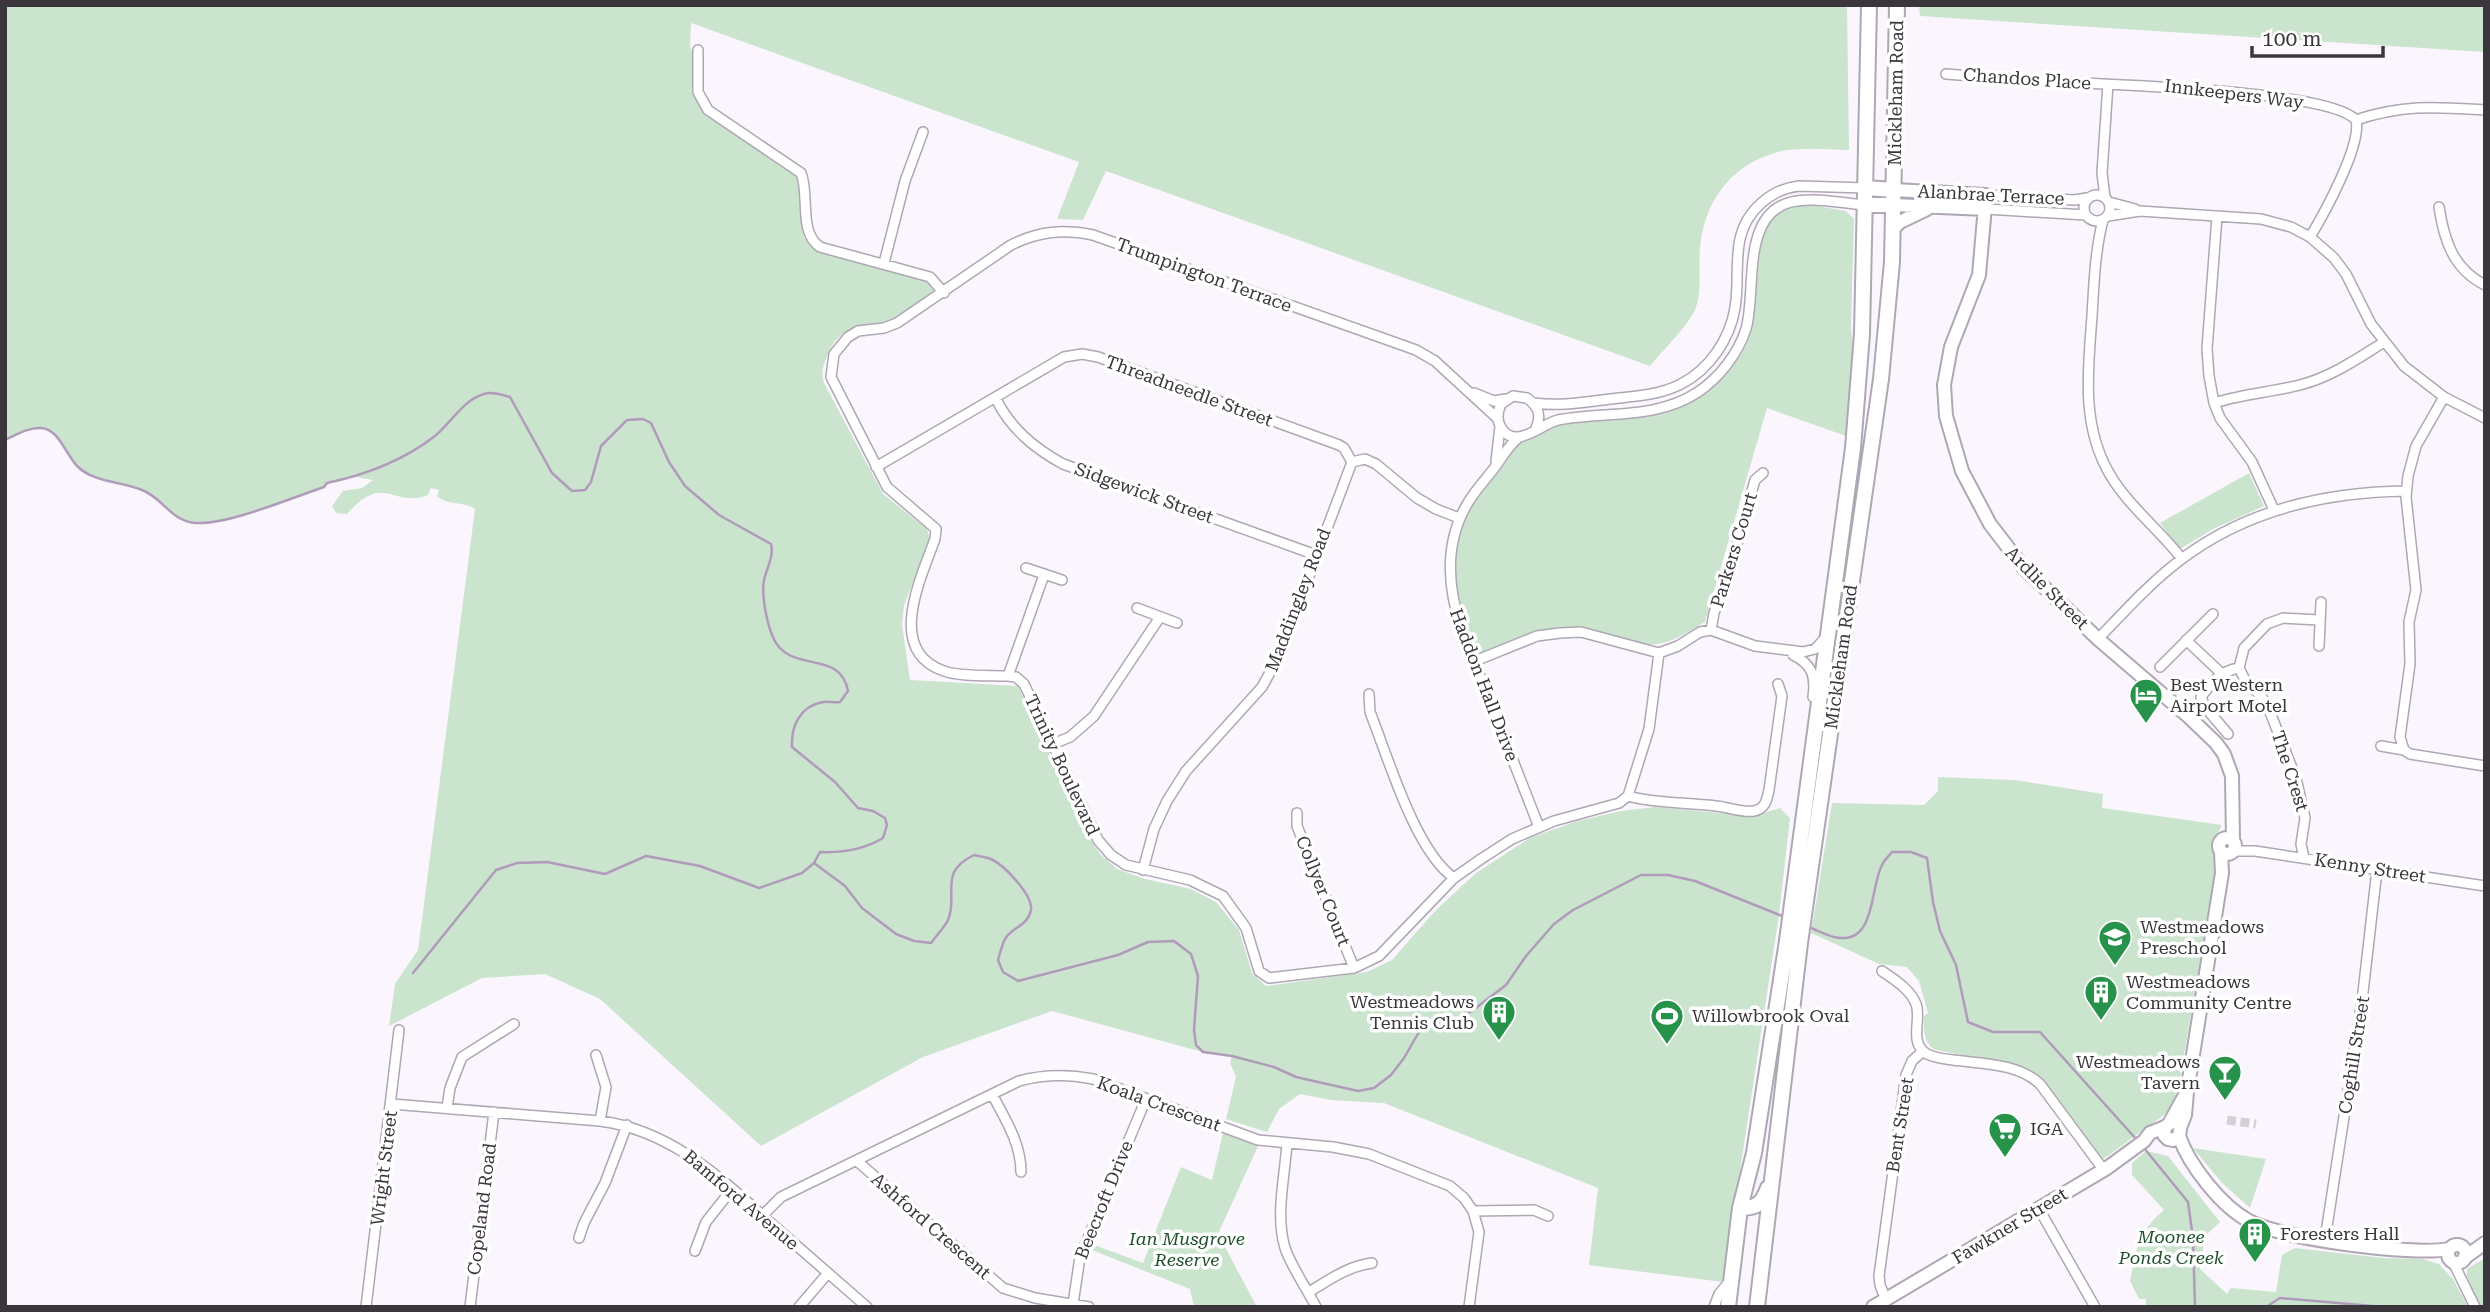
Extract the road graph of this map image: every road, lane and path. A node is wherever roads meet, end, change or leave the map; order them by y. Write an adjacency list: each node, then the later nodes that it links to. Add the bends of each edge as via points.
1 (1869, 5): 10 (main road, Mickleham Road)
2 (1897, 5): 11 (main road, Mickleham Road)
3 (698, 50): 25 (street, via 698,92 708,110 800,173 808,232 814,243)
4 (1946, 74): 5 (street, Chandos Place)
5 (2108, 84): 7 (street, Innkeepers Way, via 2283,98 2326,106); 9 (street)
6 (2485, 110): 7 (street, via 2406,107)
7 (2356, 120): 24 (street, via 2343,172)
8 (923, 132): 25 (street)
9 (2102, 173): 13 (street); 14 (street)
10 (1866, 188): 11 (main road); 15 (main road, Mickleham Road); 33 (street, via 1799,186 1767,197 1749,217 1740,238 1735,310 1729,330 1718,352 1682,384 1642,395)
11 (1894, 190): 12 (street, Alanbrae Terrace); 16 (main road, Mickleham Road)
12 (1986, 195): 13 (street, Alanbrae Terrace); 19 (street, Ardlie Street)
13 (2091, 197): 14 (street, Alanbrae Terrace); 22 (street, via 2083,207)
14 (2107, 200): 20 (street, Alanbrae Terrace); 22 (street, via 2110,209)
15 (1865, 205): 16 (main road); 37 (street, via 1803,201 1788,203 1768,217 1755,241 1745,331 1720,374 1699,391 1667,407 1558,420); 58 (main road, Mickleham Road, via 1860,376)
16 (1893, 205): 17 (street, Alanbrae Terrace); 23 (main road, Mickleham Road)
17 (1934, 207): 19 (street, Alanbrae Terrace); 23 (street)
18 (2439, 207): 26 (street, via 2450,251 2465,272)
19 (1986, 209): 22 (street, Alanbrae Terrace); 59 (street, Ardlie Street, via 1979,275 1945,371 1950,436 1970,487 2003,543)
20 (2140, 211): 21 (street, Alanbrae Terrace); 22 (street, Alanbrae Terrace)
21 (2217, 216): 24 (street, Alanbrae Terrace, via 2275,222); 34 (street, via 2207,349)
22 (2097, 218): 47 (street, via 2087,389 2092,431 2121,492)
23 (1893, 229): 88 (main road, Mickleham Road, via 1881,379)
24 (2310, 237): 28 (street, Alanbrae Terrace, via 2346,274)
25 (884, 263): 27 (street, via 930,277)
26 (2485, 285)
27 (944, 293): 29 (street, Trumpington Terrace, via 1027,237 1057,230 1083,233 1416,350); 40 (street, via 897,323 858,331 834,354 831,377)
28 (2384, 342): 30 (street, Alanbrae Terrace, via 2404,366); 34 (street, via 2320,378)
29 (1463, 387): 32 (street, Trumpington Terrace, via 1483,398); 36 (street, Trumpington Terrace)
30 (2444, 397): 35 (street, Alanbrae Terrace); 43 (street, via 2416,446)
31 (996, 398): 39 (street, Threadneedle Street, via 1064,356 1082,354 1339,445); 40 (street, Threadneedle Street); 46 (street, Sidgewick Street, via 1022,435 1063,464)
32 (1506, 399): 33 (street, via 1520,396); 36 (street)
33 (1534, 403): 37 (street, via 1539,416)
34 (2214, 403): 44 (street, via 2261,478)
35 (2485, 418)
36 (1499, 423): 38 (street, via 1511,436); 41 (street)
37 (1536, 428): 38 (street)
38 (1519, 437): 41 (street, Haddon Hall Drive)
39 (1352, 462): 45 (street, Threadneedle Street, via 1365,458 1417,498); 46 (street, Maddingley Road)
40 (876, 467): 68 (street, via 893,493 936,529 914,595 911,634 916,650 929,664 946,672)
41 (1495, 467): 45 (street, Haddon Hall Drive)
42 (1763, 473): 57 (street, Parkers Court, via 1755,480)
43 (2406, 491): 44 (street, via 2342,494); 74 (street, via 2416,590 2400,737)
44 (2274, 510): 47 (street)
45 (1459, 519): 64 (street, Haddon Hall Drive, via 1449,569 1452,603)
46 (1316, 555): 84 (street, Maddingley Road, via 1279,656 1262,687 1186,771 1154,829)
47 (2182, 559): 59 (street, via 2137,597)
48 (1026, 568): 49 (street)
49 (1044, 575): 50 (street); 68 (street)
50 (1062, 580)
51 (2321, 602): 55 (street)
52 (1137, 608): 54 (street)
53 (2213, 614): 60 (street)
54 (1160, 617): 56 (street); 72 (street, via 1094,716 1070,737)
55 (2319, 620): 61 (street); 66 (street, via 2283,618 2267,624 2244,648)
56 (1177, 623)
57 (1711, 630): 62 (street); 63 (street)
58 (1828, 635): 62 (street, via 1811,651); 77 (main road, Mickleham Road)
59 (2098, 639): 81 (street, Ardlie Street, via 2189,717 2224,754 2232,776)
60 (2186, 640): 65 (street); 67 (street)
61 (2319, 646)
62 (1784, 651): 77 (street, via 1806,662 1813,675)
63 (1659, 653): 64 (street, via 1581,632 1537,636); 76 (street, via 1648,729)
64 (1475, 661): 79 (street, Haddon Hall Drive)
65 (2160, 667)
66 (2239, 668): 67 (street); 80 (street, The Crest, via 2268,707 2296,778 2305,818)
67 (2221, 673): 71 (street, via 2201,699)
68 (1008, 676): 72 (street, Trinity Boulevard, via 1024,684)
69 (1777, 684): 76 (street, via 1783,696 1769,790 1760,809)
70 (1369, 694): 86 (street, via 1370,712 1419,831 1438,863)
71 (2228, 734)
72 (1053, 744): 84 (street, Trinity Boulevard, via 1098,840 1111,855)
73 (2381, 746): 74 (street)
74 (2404, 750): 75 (street)
75 (2485, 766)
76 (1628, 796): 79 (street, Trinity Boulevard, via 1619,803)
77 (1806, 805): 88 (main road, Mickleham Road)
78 (1297, 813): 90 (street, Collyer Court, via 1297,826)
79 (1539, 827): 86 (street, Trinity Boulevard, via 1512,839)
80 (2301, 844): 82 (street); 83 (street, The Crest)
81 (2229, 847): 82 (street, Kenny Street); 105 (street, Ardlie Street, via 2187,1092)
82 (2292, 857): 83 (street, Kenny Street)
83 (2304, 858): 85 (street, Kenny Street)
84 (1143, 870): 90 (street, Trinity Boulevard, via 1190,880 1223,896 1246,928 1264,976 1282,978)
85 (2378, 870): 87 (street, Kenny Street); 119 (street, Coghill Street)
86 (1454, 878): 90 (street, Trinity Boulevard, via 1379,956)
87 (2485, 886)
88 (1800, 896): 89 (main road, Mickleham Road)
89 (1793, 942): 94 (main road, Mickleham Road); 97 (main road, Mickleham Road)
90 (1354, 968)
91 (1882, 971): 95 (street, via 1915,1002 1917,1039)
92 (514, 1024): 101 (street, via 462,1057)
93 (399, 1030): 100 (street, Wright Street)
94 (1787, 1049): 97 (main road); 110 (main road, Mickleham Road)
95 (1923, 1051): 108 (street, via 1938,1058 2013,1068 2032,1077); 127 (street, Bent Street, via 1906,1075 1879,1276)
96 (596, 1055): 103 (street, via 606,1087)
97 (1769, 1056): 112 (main road, Mickleham Road, via 1755,1153)
98 (992, 1094): 99 (street, Koala Crescent, via 1019,1081 1060,1074 1093,1079); 107 (street, Koala Crescent); 109 (street, via 1016,1141)
99 (1146, 1099): 106 (street, Koala Crescent, via 1258,1140); 128 (street, Beecroft Drive, via 1080,1257)
100 (392, 1104): 101 (street, Bamford Avenue); 129 (street, Wright Street)
101 (447, 1108): 102 (street, Bamford Avenue)
102 (494, 1112): 103 (street, Bamford Avenue); 130 (street, Copeland Road)
103 (600, 1121): 104 (street, Bamford Avenue)
104 (627, 1125): 111 (street, Bamford Avenue, via 670,1143); 118 (street)
105 (2171, 1132): 108 (street, Fawkner Street, via 2144,1141); 119 (street, via 2230,1208 2265,1227)
106 (1287, 1143): 114 (street, Koala Crescent, via 1369,1154 1450,1186); 126 (street, via 1282,1233)
107 (857, 1161): 115 (street, Koala Crescent, via 781,1198); 128 (street, Ashford Crescent, via 1003,1288)
108 (2107, 1168): 113 (street, Fawkner Street)
109 (1021, 1172)
110 (1773, 1177): 112 (main road, via 1760,1204); 117 (main road, Mickleham Road)
111 (732, 1189): 115 (street, Bamford Avenue); 121 (street, via 706,1222)
112 (1740, 1208): 117 (main road, via 1758,1215); 125 (main road, Mickleham Road)
113 (2039, 1209): 127 (street, Fawkner Street); 140 (street)
114 (1473, 1211): 116 (street, via 1534,1210); 135 (street, via 1479,1232)
115 (763, 1215): 124 (street, Bamford Avenue)
116 (1548, 1216)
117 (1768, 1228): 138 (main road, Mickleham Road)
118 (579, 1238)
119 (2325, 1240): 122 (street)
120 (2485, 1243): 122 (street)
121 (695, 1251)
122 (2457, 1256): 141 (street)
123 (1372, 1263): 126 (street, via 1343,1271)
124 (828, 1273): 131 (street); 132 (street, Bamford Avenue)
125 (1730, 1279): 136 (street, Mickleham Road); 137 (main road, Mickleham Road)
126 (1308, 1292): 134 (street)
127 (1886, 1300): 139 (street, Fawkner Street)
128 (1073, 1304): 133 (street, Ashford Crescent)
129 (366, 1307)
130 (470, 1307)
131 (799, 1307)
132 (867, 1307)
133 (1089, 1307)
134 (1316, 1307)
135 (1469, 1307)
136 (1714, 1307)
137 (1728, 1307)
138 (1757, 1307)
139 (1872, 1307)
140 (2095, 1307)
141 (2475, 1307)

